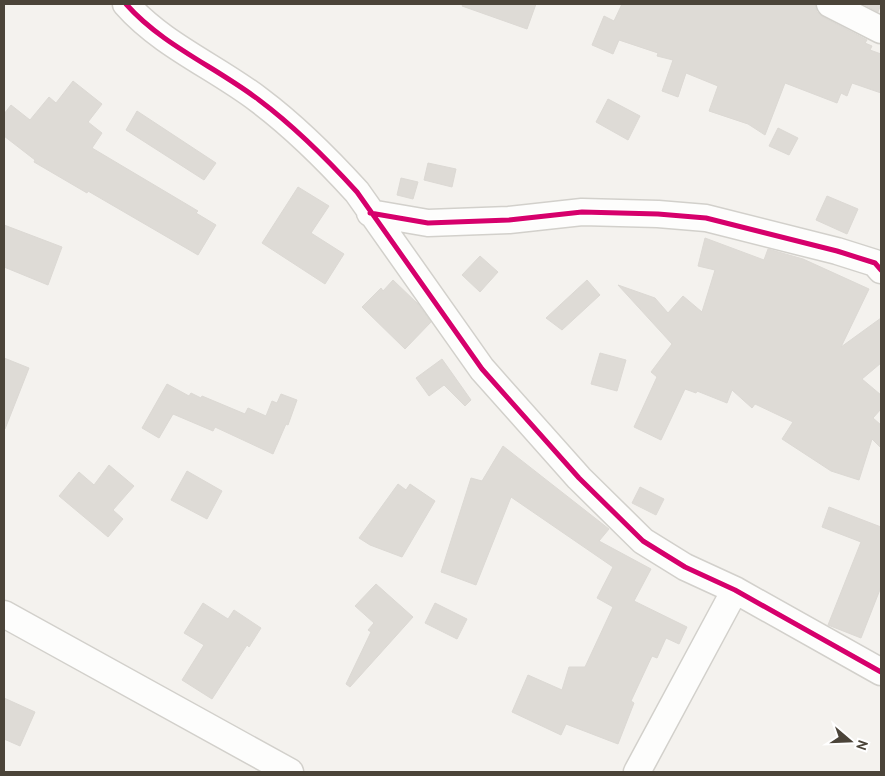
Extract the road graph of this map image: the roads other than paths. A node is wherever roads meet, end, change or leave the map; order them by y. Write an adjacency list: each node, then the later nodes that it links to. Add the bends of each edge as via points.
1 (126, 4): 4 (street, via 139,19 259,100 306,140 357,192)
2 (830, 4): 3 (street)
3 (881, 30)
4 (370, 213): 5 (street, via 428,222 509,220 582,212 696,217); 6 (street, via 482,369 579,478 643,541 685,567)
5 (879, 263)
6 (735, 590): 8 (street); 10 (street)
7 (4, 614): 9 (street)
8 (881, 672)
9 (290, 772)
10 (637, 772)

